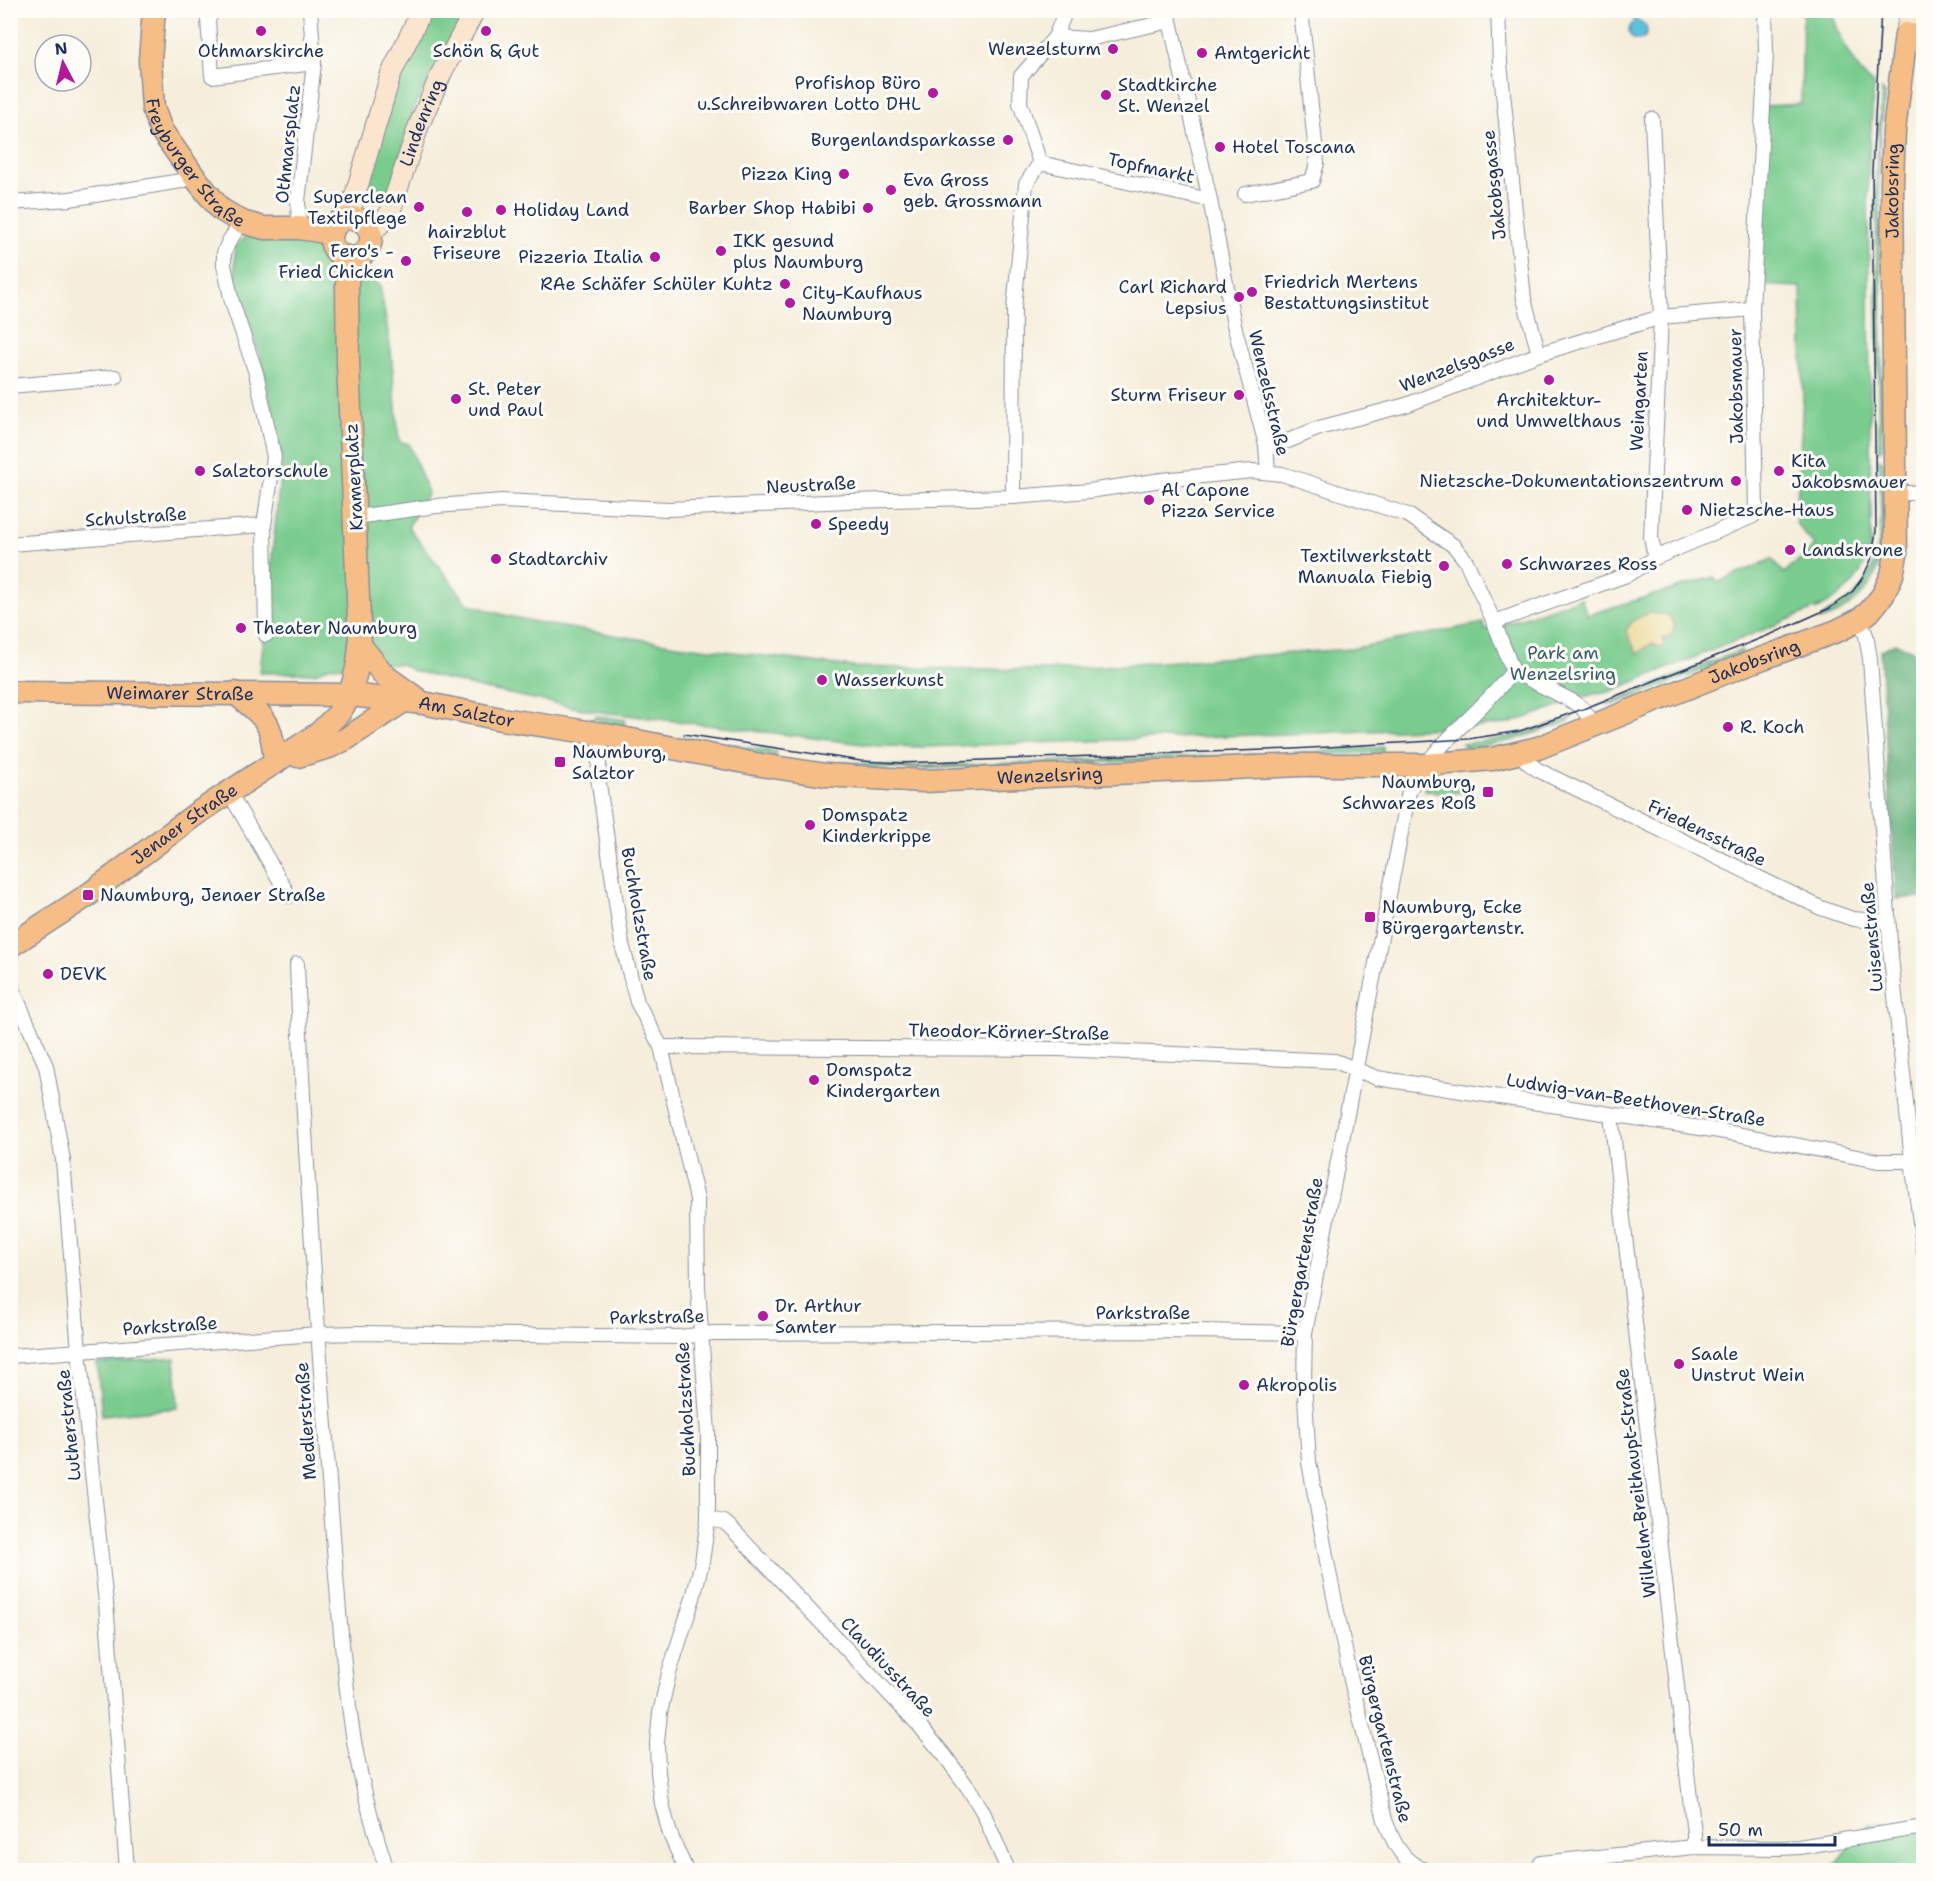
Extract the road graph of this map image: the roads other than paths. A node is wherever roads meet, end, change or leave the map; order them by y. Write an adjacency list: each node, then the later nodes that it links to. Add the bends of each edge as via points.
1 (154, 10): 17 (main road, Freyburger Straße, via 150,60 153,108 161,130)
2 (213, 10): 14 (street, Othmarsplatz, via 208,20 212,76)
3 (310, 10): 14 (street, Othmarsplatz)
4 (422, 10): 22 (main road, via 391,74 353,202)
5 (475, 10): 24 (main road, Lindenring, via 419,125 390,212)
6 (1066, 10): 13 (street)
7 (1301, 10): 18 (street, via 1317,163 1312,181)
8 (1498, 10): 28 (street, Jakobsgasse, via 1524,299)
9 (1765, 10): 26 (street, Jakobsmauer)
10 (1902, 10): 12 (main road)
11 (1910, 10): 12 (main road)
12 (1915, 35): 34 (main road, Jakobsring, via 1897,91 1893,173)
13 (1055, 37): 16 (street, via 1021,76 1020,104); 19 (street, Topfmarkt, via 1089,39 1170,21)
14 (314, 63): 23 (street, Othmarsplatz, via 298,201)
15 (1652, 119): 27 (street, Weingarten)
16 (1040, 163): 19 (street, Topfmarkt); 35 (street, via 1026,184 1014,308)
17 (193, 175): 20 (street, via 181,181 70,199); 21 (main road, Freyburger Straße, via 220,208)
18 (1245, 194)
19 (1210, 200): 31 (street, Wenzelsstraße, via 1234,325)
20 (10, 203)
21 (242, 222): 23 (main road, Freyburger Straße, via 264,228); 37 (street, via 229,241 224,265 256,373 274,457)
22 (339, 226): 23 (main road, Freyburger Straße); 24 (main road, via 358,220); 25 (main road, via 333,248)
23 (299, 228)
24 (370, 233): 25 (main road, via 365,252)
25 (348, 257): 36 (main road, Kramerplatz, via 348,363)
26 (1752, 309): 27 (street); 39 (street, Jakobsmauer, via 1756,511 1753,516)
27 (1661, 317): 28 (street, Wenzelsgasse); 39 (street, Weingarten, via 1651,537)
28 (1539, 354): 31 (street, Wenzelsgasse, via 1406,405)
29 (115, 377): 30 (street)
30 (10, 386)
31 (1266, 445): 32 (street, Wenzelsstraße)
32 (1268, 472): 35 (street, Neustraße); 41 (street, Wenzelsstraße, via 1408,515 1434,531 1466,561)
33 (1923, 492): 34 (street)
34 (1896, 494): 40 (main road, Jakobsring, via 1896,555 1892,575 1877,604)
35 (1013, 497): 36 (street, Neustraße, via 669,509 502,501)
36 (356, 517): 43 (main road, Kramerplatz)
37 (264, 525): 38 (street, Schulstraße); 42 (street)
38 (10, 544)
39 (1655, 558): 41 (street, Jakobsmauer, via 1627,575)
40 (1858, 620): 49 (main road, Jakobsring); 56 (street, Luisenstraße, via 1866,635 1870,659)
41 (1494, 622): 44 (street, Wenzelsstraße)
42 (266, 635)
43 (360, 645): 47 (main road, Kramerplatz); 48 (main road, via 385,676)
44 (1513, 671): 49 (street, via 1576,703); 53 (street, Bürgergartenstraße)
45 (10, 692): 46 (main road, Weimarer Straße)
46 (235, 693): 47 (main road, Weimarer Straße); 52 (main road, via 271,730)
47 (350, 695): 48 (main road, Am Salztor); 52 (main road, Jenaer Straße, via 318,734)
48 (414, 702): 50 (main road, Am Salztor); 52 (main road, via 338,743)
49 (1595, 726): 51 (main road, Jakobsring)
50 (592, 732): 53 (main road, Wenzelsring, via 755,764 877,780 1302,765); 60 (street, Buchholzstraße, via 622,944 637,1002)
51 (1520, 753): 53 (main road, Wenzelsring); 56 (street, Friedensstraße, via 1538,770 1821,908 1852,920)
52 (275, 763): 54 (main road, Jenaer Straße)
53 (1426, 765): 61 (street, Bürgergartenstraße, via 1415,778 1405,802)
54 (229, 792): 55 (street); 57 (main road, Jenaer Straße, via 88,895)
55 (289, 896)
56 (1888, 922): 63 (street, Luisenstraße)
57 (10, 946)
58 (297, 964): 66 (street, Medlerstraße)
59 (10, 983): 68 (street, Lutherstraße, via 46,1066 63,1160)
60 (661, 1047): 61 (street, Theodor-Körner-Straße, via 1059,1049 1335,1061); 67 (street, Buchholzstraße, via 697,1199)
61 (1356, 1068): 62 (street, Ludwig-van-Beethoven-Straße, via 1377,1078); 65 (street, Bürgergartenstraße)
62 (1611, 1115): 63 (street, Ludwig-van-Beethoven-Straße, via 1878,1161); 72 (street, Wilhelm-Breithaupt-Straße)
63 (1915, 1154): 64 (street, Luisenstraße)
64 (1923, 1252)
65 (1305, 1333): 67 (street, Parkstraße); 73 (street, Bürgergartenstraße, via 1309,1462 1351,1680 1391,1837 1403,1856)
66 (318, 1334): 67 (street, Parkstraße); 68 (street, Parkstraße); 75 (street, Medlerstraße, via 350,1717 370,1816)
67 (701, 1334): 70 (street, Buchholzstraße, via 708,1434)
68 (79, 1351): 69 (street, Parkstraße); 74 (street, Lutherstraße, via 106,1603)
69 (10, 1356)
70 (708, 1519): 76 (street, Buchholzstraße, via 693,1598 669,1673 657,1743 662,1804); 77 (street, Claudiusstraße, via 730,1527 918,1724 969,1789)
71 (1923, 1827): 72 (street, via 1799,1847)
72 (1694, 1847): 78 (street, via 1541,1863)
73 (1419, 1869)
74 (127, 1870)
75 (387, 1870)
76 (686, 1870)
77 (1008, 1870)
78 (1538, 1870)

